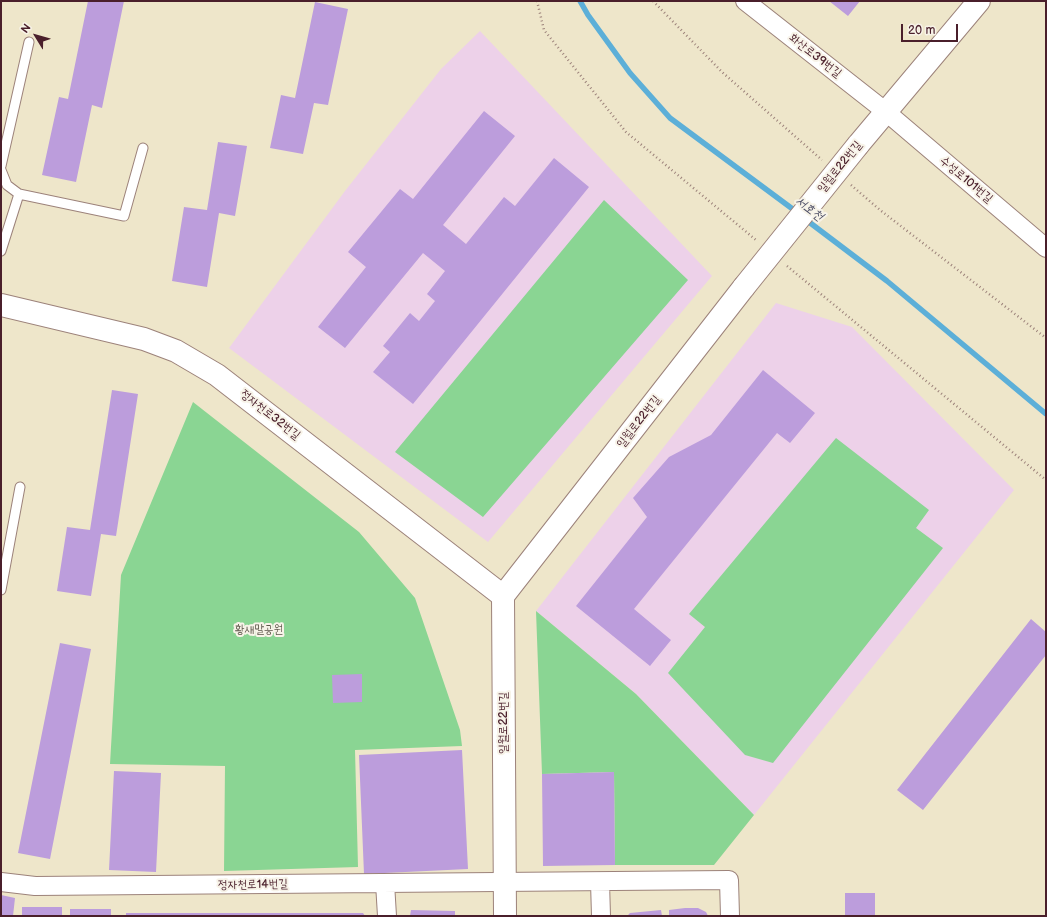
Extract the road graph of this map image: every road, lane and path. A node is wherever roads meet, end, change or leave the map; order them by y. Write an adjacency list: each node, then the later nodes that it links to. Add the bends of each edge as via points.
1 (745, 1): 4 (street, 화산로39번길)
2 (979, 1): 4 (street, 일월로22번길)
3 (29, 42): 6 (lane)
4 (885, 111): 9 (street, 수성로101번길); 14 (street, 일월로22번길, bridge)
5 (142, 148): 8 (lane, via 124,216)
6 (1, 166)
7 (1, 170): 8 (lane, via 7,185)
8 (19, 194): 10 (lane)
9 (1046, 248)
10 (1, 252)
11 (1, 305): 14 (street, 정자천로32번길, via 144,339 176,351 217,375)
12 (20, 487): 13 (lane)
13 (1, 592)
14 (503, 596): 16 (street, 일월로22번길)
15 (1, 882): 18 (street, 정자천로14번길, via 35,886)
16 (505, 882): 17 (street, 정자천로14번길); 18 (street, 정자천로14번길); 20 (street, 일월로22번길)
17 (600, 882): 21 (street); 22 (street, 정자천로14번길, via 729,880)
18 (385, 883): 19 (street)
19 (387, 916)
20 (505, 916)
21 (601, 916)
22 (730, 916)

